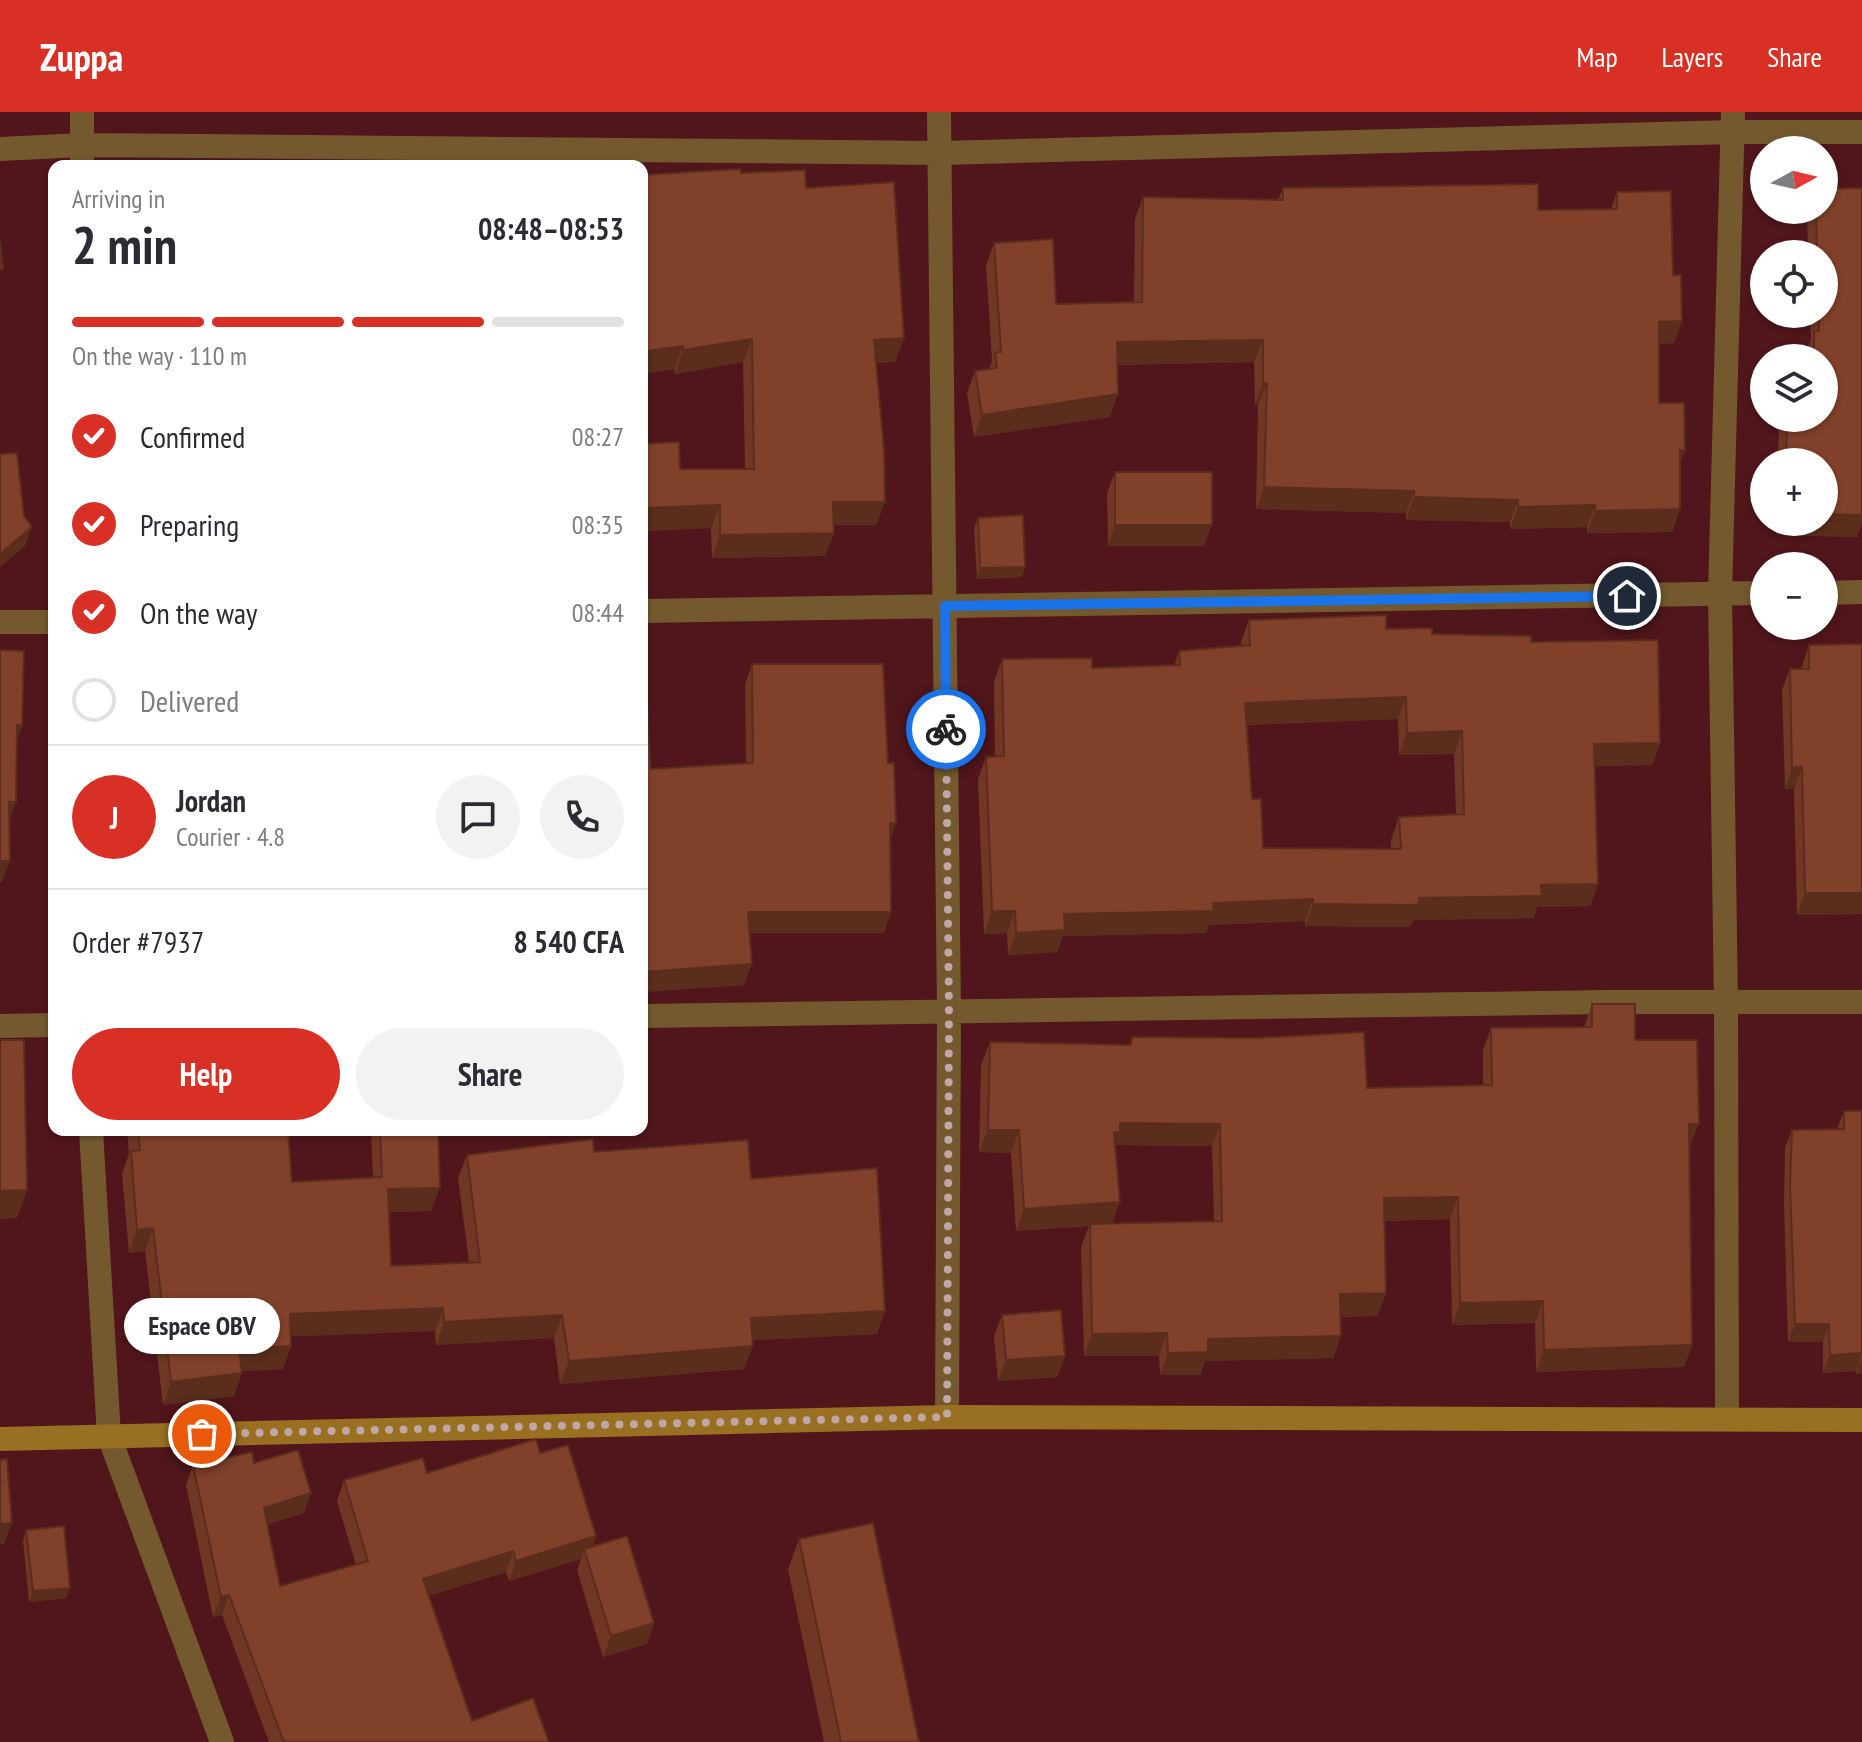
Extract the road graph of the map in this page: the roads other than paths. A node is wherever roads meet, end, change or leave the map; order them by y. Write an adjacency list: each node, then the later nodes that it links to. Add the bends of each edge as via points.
1 (82, 112): 7 (street)
2 (939, 112): 6 (street)
3 (1732, 122): 4 (street); 6 (street); 11 (street)
4 (1862, 132)
5 (0, 149): 7 (street)
6 (940, 153): 7 (street); 12 (street)
7 (82, 156)
8 (1862, 592): 10 (street)
9 (1750, 593): 11 (street)
10 (1838, 593)
11 (1720, 594): 12 (street); 17 (street)
12 (945, 606): 13 (street); 18 (street)
13 (648, 611)
14 (0, 622): 15 (street)
15 (48, 622)
16 (1862, 1002): 17 (street)
17 (1726, 1004): 18 (street); 24 (street)
18 (949, 1012): 19 (street); 23 (street)
19 (648, 1016)
20 (48, 1025): 21 (street)
21 (0, 1026)
22 (91, 1136): 26 (street)
23 (947, 1417): 24 (street); 26 (street)
24 (1727, 1419): 25 (street)
25 (1862, 1420)
26 (109, 1436): 27 (street); 28 (street)
27 (0, 1439)
28 (222, 1742)

